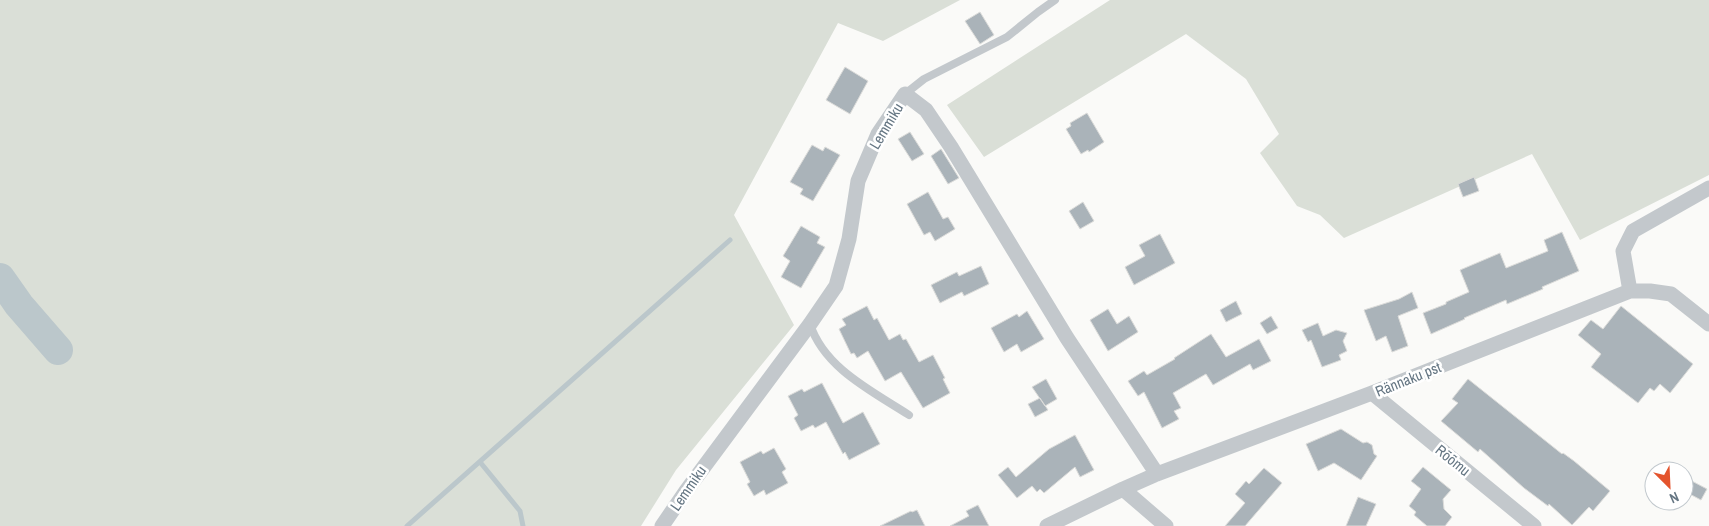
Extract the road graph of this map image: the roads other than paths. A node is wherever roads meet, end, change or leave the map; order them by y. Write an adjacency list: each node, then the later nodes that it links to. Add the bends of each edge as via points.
1 (1056, 0): 2 (lane, via 1007,37 924,79)
2 (906, 94): 5 (street, Lemmiku, via 878,134 858,181 849,239 836,286); 9 (street, Lemmiku, via 926,110 951,147 1067,338)
3 (1709, 188): 4 (street, via 1633,231 1623,251)
4 (1630, 291): 6 (street, via 1672,294); 7 (street, Rännaku pst)
5 (810, 324): 8 (lane, via 814,336 831,360 855,380); 11 (street, Lemmiku)
6 (1709, 324)
7 (1372, 393): 9 (street, Rännaku pst); 14 (street, Rõõmu)
8 (909, 415)
9 (1157, 474): 10 (street, Rännaku pst)
10 (1123, 489): 12 (street, Rännaku pst); 13 (street)
11 (662, 526)
12 (1047, 526)
13 (1166, 526)
14 (1534, 526)

